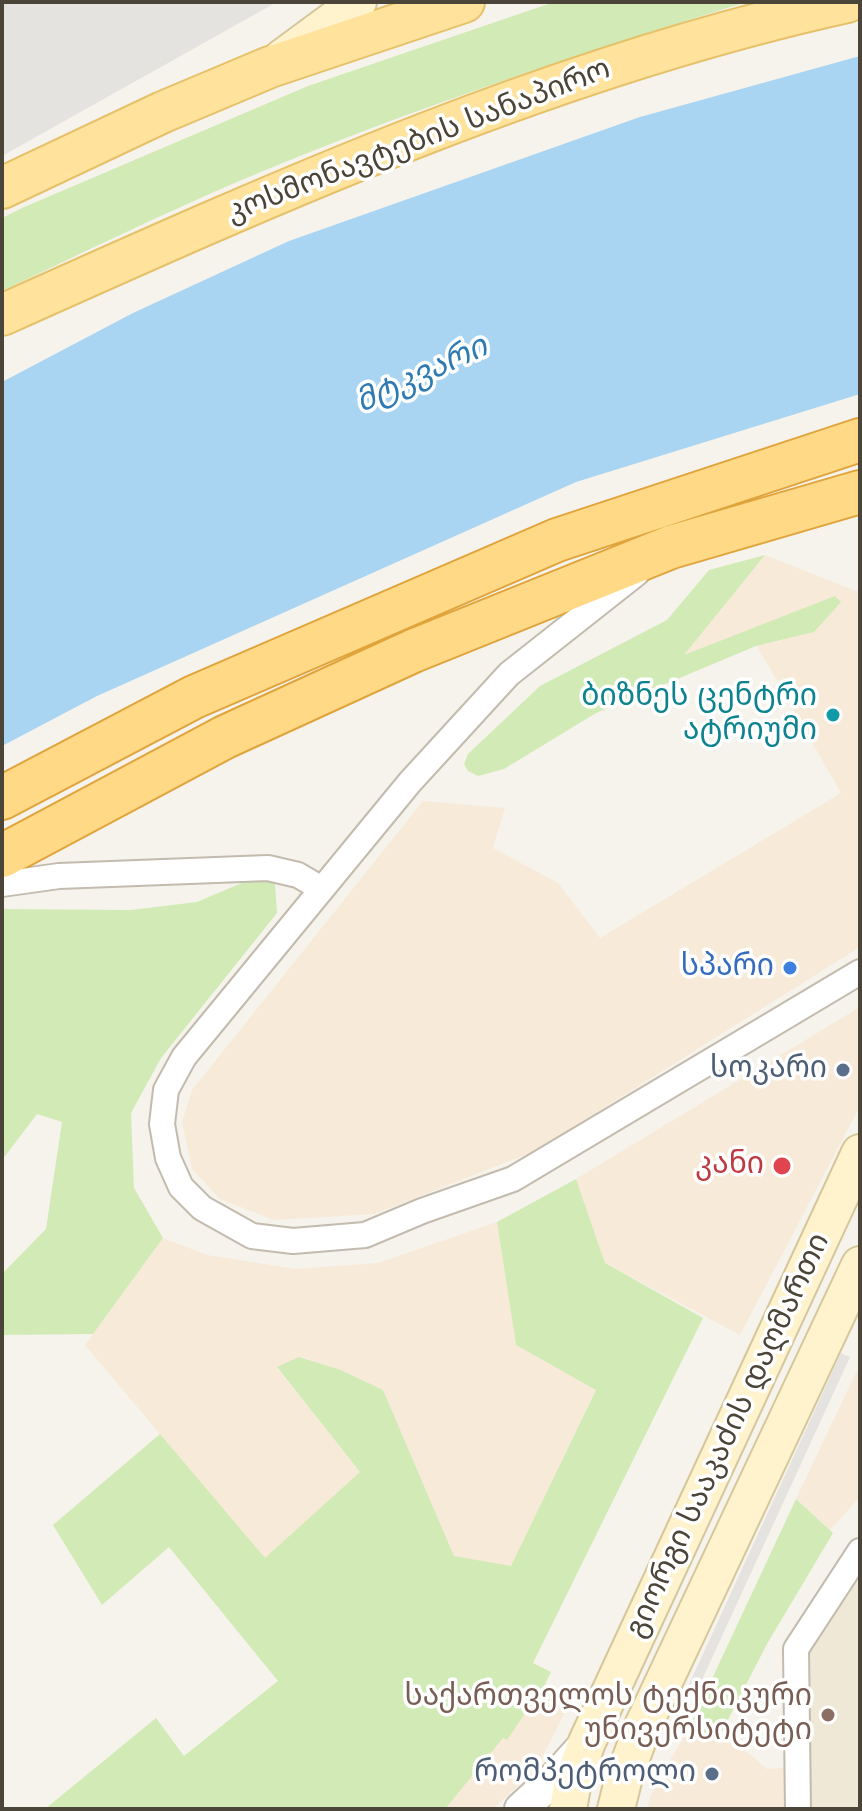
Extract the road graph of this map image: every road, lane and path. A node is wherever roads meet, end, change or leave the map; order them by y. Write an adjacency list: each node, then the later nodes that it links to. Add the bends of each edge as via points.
1 (358, 2): 4 (main road)
2 (464, 2): 4 (main road)
3 (847, 2): 6 (main road, კოსმონავტების სანაპირო, via 680,45 525,96 205,224)
4 (270, 67): 5 (main road)
5 (2, 188)
6 (2, 315)
7 (860, 440): 10 (highway, via 557,540 194,697)
8 (860, 492): 9 (highway)
9 (671, 547): 11 (highway, via 413,651 225,737); 13 (street, via 509,674)
10 (2, 798)
11 (2, 856)
12 (2, 884): 13 (street, via 59,876 268,868 298,875)
13 (320, 888): 14 (street, via 192,1046 166,1090 162,1124 168,1158 181,1187 202,1208 252,1236 293,1241 365,1235 513,1179)
14 (860, 972)
15 (860, 1153): 18 (main road, გიორგი სააკაძის დაღმართი)
16 (860, 1265): 21 (main road, გიორგი სააკაძის დაღმართი, via 643,1726)
17 (860, 1551): 22 (street, via 796,1649)
18 (587, 1742): 19 (street); 20 (main road, გიორგი სააკაძის დაღმართი)
19 (521, 1809)
20 (568, 1809)
21 (616, 1809)
22 (798, 1809)

